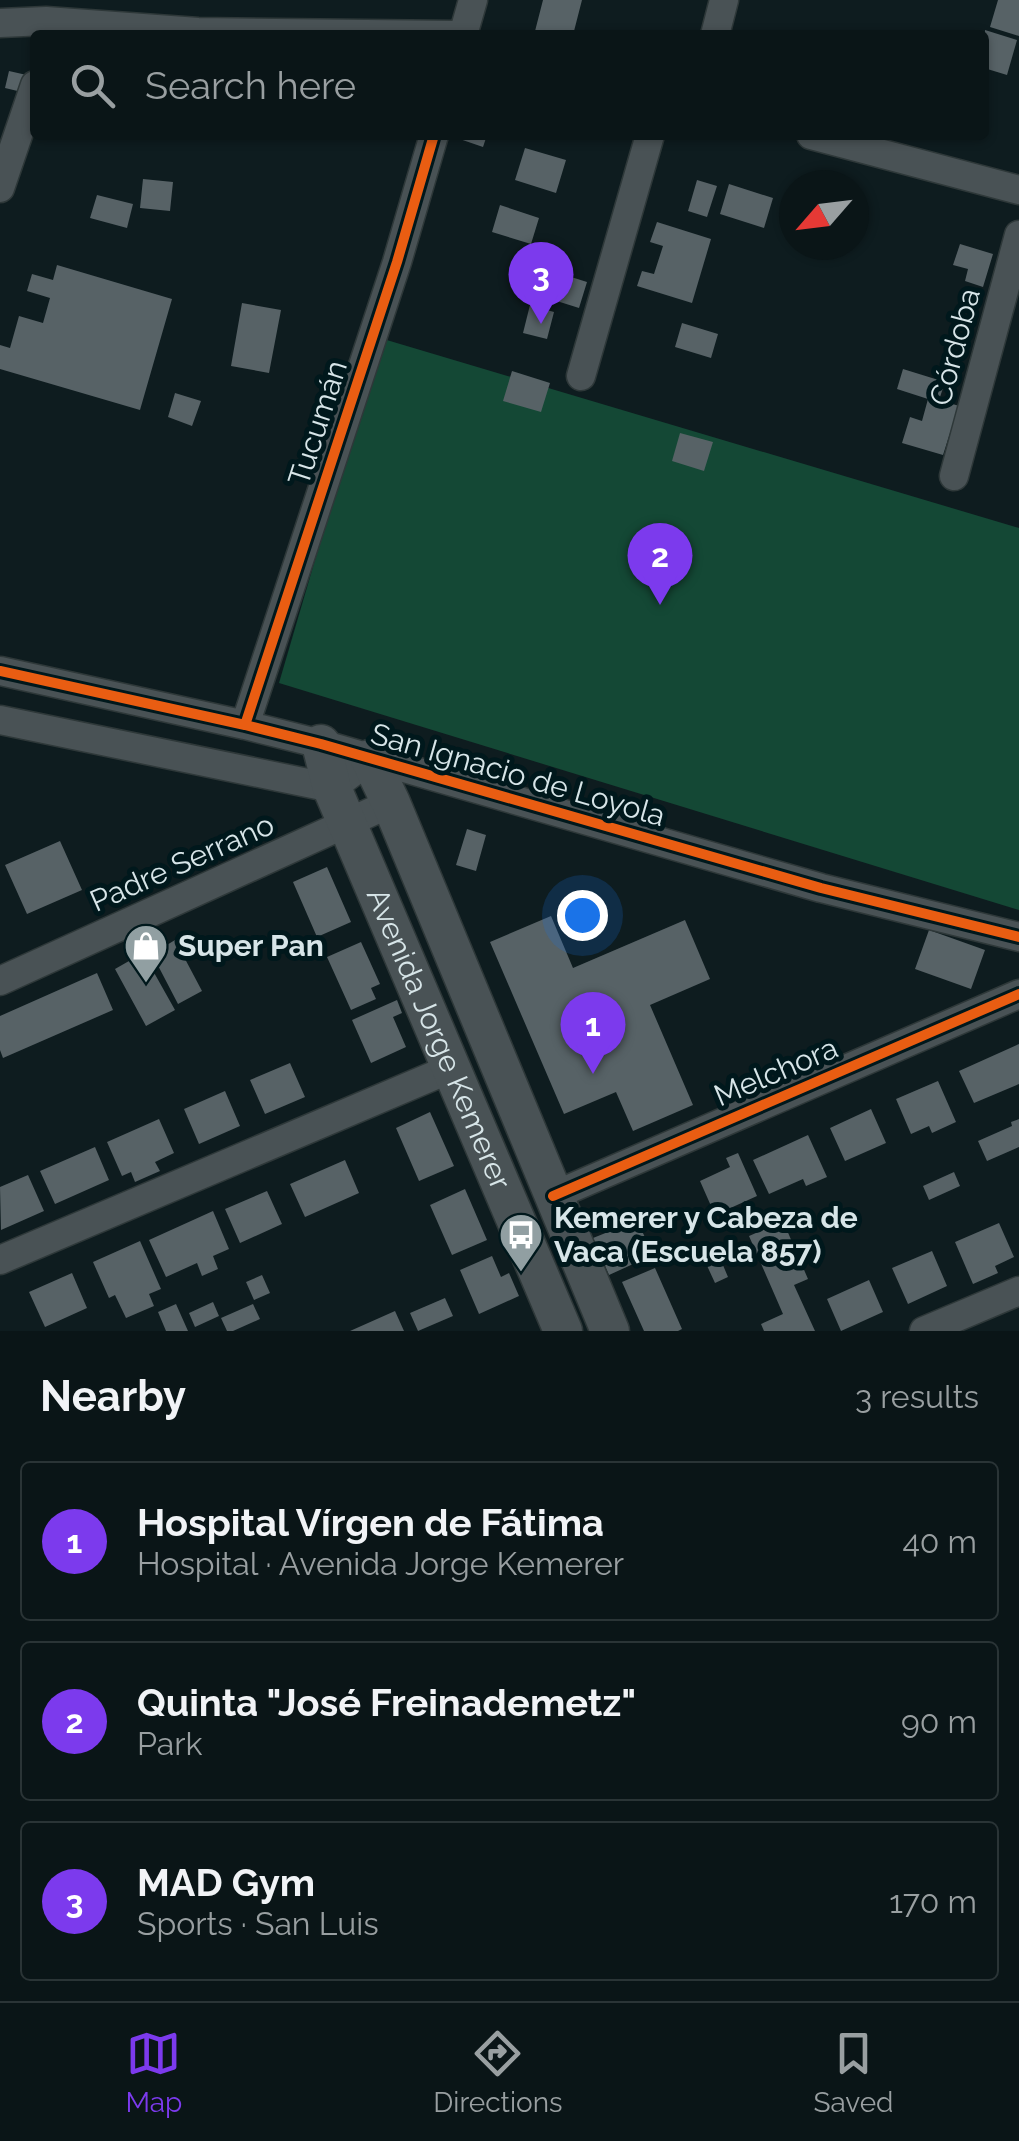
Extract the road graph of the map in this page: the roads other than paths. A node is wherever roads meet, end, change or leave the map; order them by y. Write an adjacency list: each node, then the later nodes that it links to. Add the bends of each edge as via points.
1 (473, 0): 6 (street)
2 (724, 0): 7 (street)
3 (47, 19): 4 (street); 5 (street)
4 (0, 23)
5 (175, 30)
6 (464, 30)
7 (716, 30)
8 (30, 101): 12 (street)
9 (433, 140): 19 (street, Tucumán)
10 (649, 140): 15 (street)
11 (830, 140): 13 (street)
12 (0, 188)
13 (1019, 190)
14 (1019, 235): 16 (street, Córdoba)
15 (582, 376)
16 (954, 476)
17 (0, 671): 19 (street, San Ignacio de Loyola)
18 (0, 720): 22 (street)
19 (245, 724): 20 (street, San Ignacio de Loyola)
20 (321, 744): 21 (street, San Ignacio de Loyola); 22 (main road, Avenida Jorge Kemerer)
21 (370, 759): 22 (street, San Ignacio de Loyola); 23 (main road, Avenida Jorge Kemerer); 25 (street, San Ignacio de Loyola, via 821,888)
22 (332, 788): 24 (main road, Avenida Jorge Kemerer)
23 (392, 803): 24 (street, Padre Serrano); 29 (main road, Avenida Jorge Kemerer)
24 (348, 823): 26 (street, Padre Serrano); 28 (main road, Avenida Jorge Kemerer)
25 (1019, 937)
26 (0, 981)
27 (1019, 994): 29 (street, Melchora)
28 (452, 1068): 30 (street); 33 (main road, Avenida Jorge Kemerer)
29 (553, 1196): 32 (main road, Avenida Jorge Kemerer)
30 (0, 1260)
31 (1019, 1291): 34 (street)
32 (605, 1319): 33 (street)
33 (558, 1330)
34 (924, 1331)

